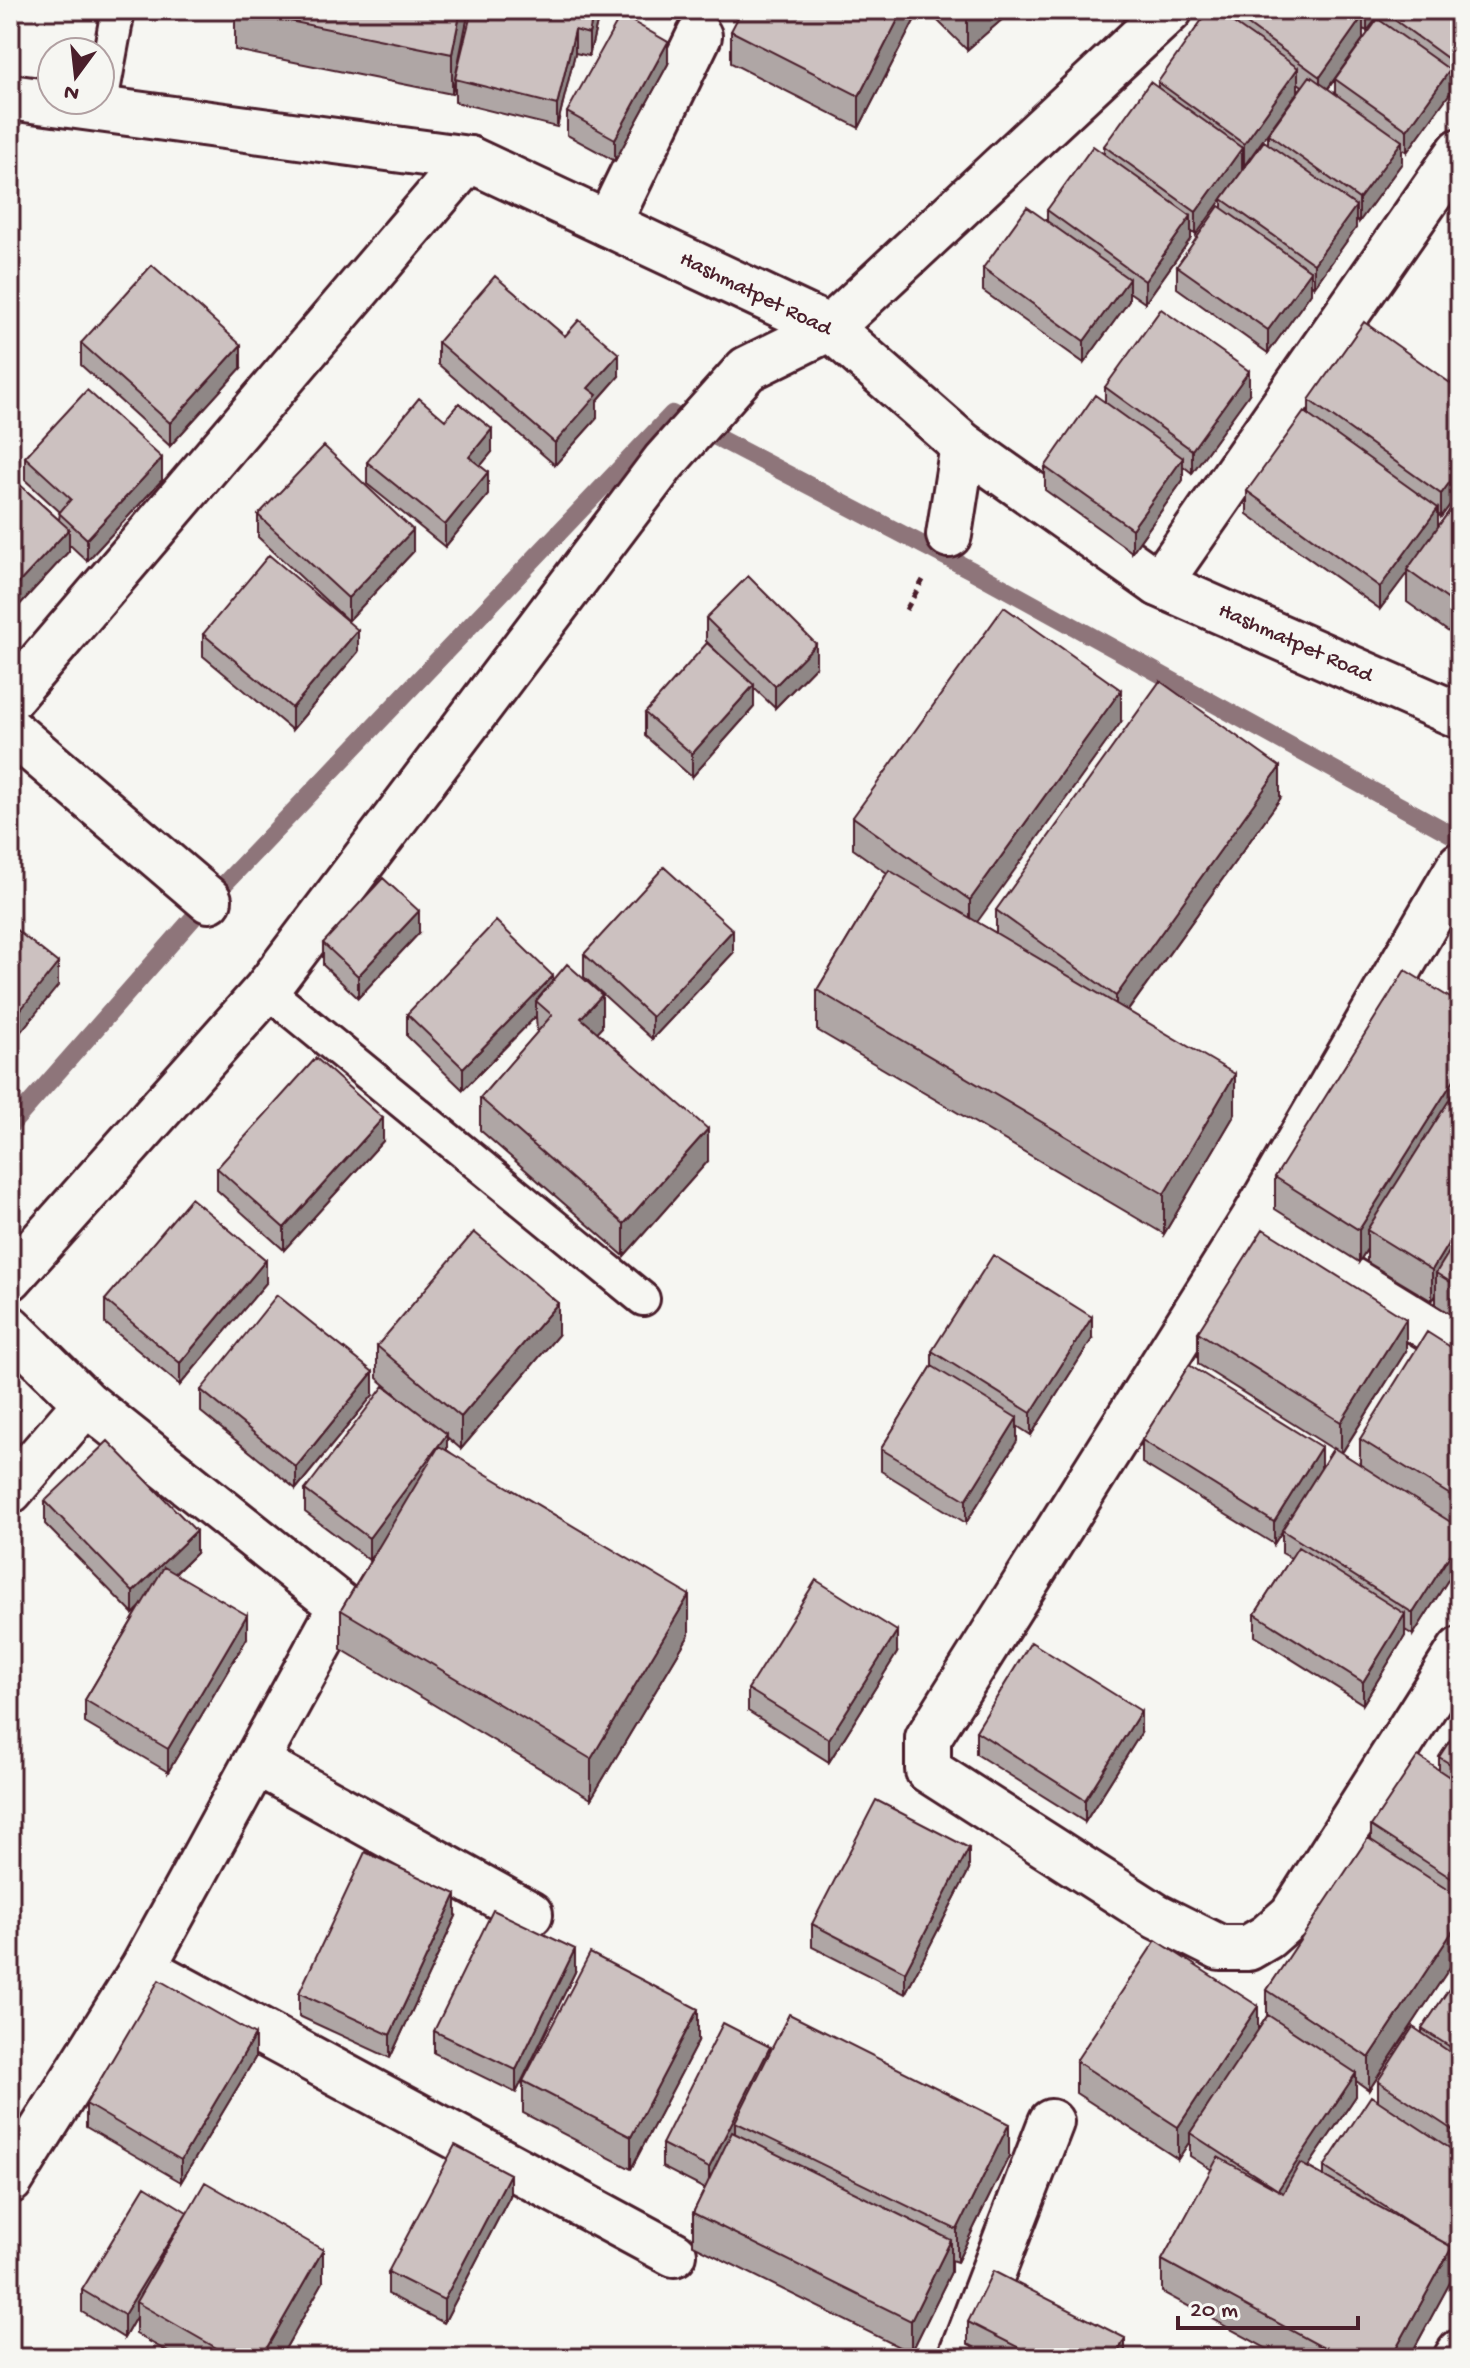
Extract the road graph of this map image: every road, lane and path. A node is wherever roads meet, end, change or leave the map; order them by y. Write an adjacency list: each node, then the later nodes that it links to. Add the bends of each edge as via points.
1 (118, 10): 3 (lane)
2 (1170, 10): 11 (street)
3 (113, 36)
4 (699, 36): 10 (street)
5 (10, 97): 6 (street, Hashmatpet Road)
6 (36, 100)
7 (116, 110): 9 (street, Hashmatpet Road)
8 (1460, 151): 14 (street)
9 (469, 159): 10 (street, Hashmatpet Road); 17 (street)
10 (608, 224): 11 (street, Hashmatpet Road)
11 (830, 328): 12 (street, Hashmatpet Road); 22 (street, via 747,369 664,462)
12 (963, 445): 13 (street); 14 (street, Hashmatpet Road)
13 (949, 535)
14 (1159, 584): 18 (street, Hashmatpet Road)
15 (910, 603): 16 (path)
16 (906, 610)
17 (10, 698)
18 (1460, 716)
19 (10, 730): 21 (street)
20 (1450, 880): 23 (street)
21 (209, 900)
22 (266, 990): 24 (street); 25 (lane)
23 (1253, 1220): 27 (street); 30 (street, via 928,1738 928,1770 1156,1916 1220,1948 1248,1948 1292,1915)
24 (10, 1278)
25 (643, 1299)
26 (10, 1328): 28 (street)
27 (1460, 1347)
28 (86, 1403): 29 (street); 31 (street, via 341,1606)
29 (10, 1491)
30 (1460, 1650)
31 (256, 1762): 32 (street); 33 (street)
32 (530, 1914)
33 (143, 1968): 35 (street); 36 (street)
34 (1051, 2122): 38 (street)
35 (10, 2181)
36 (674, 2254)
37 (1460, 2352): 39 (street)
38 (960, 2358)
39 (1456, 2358)

